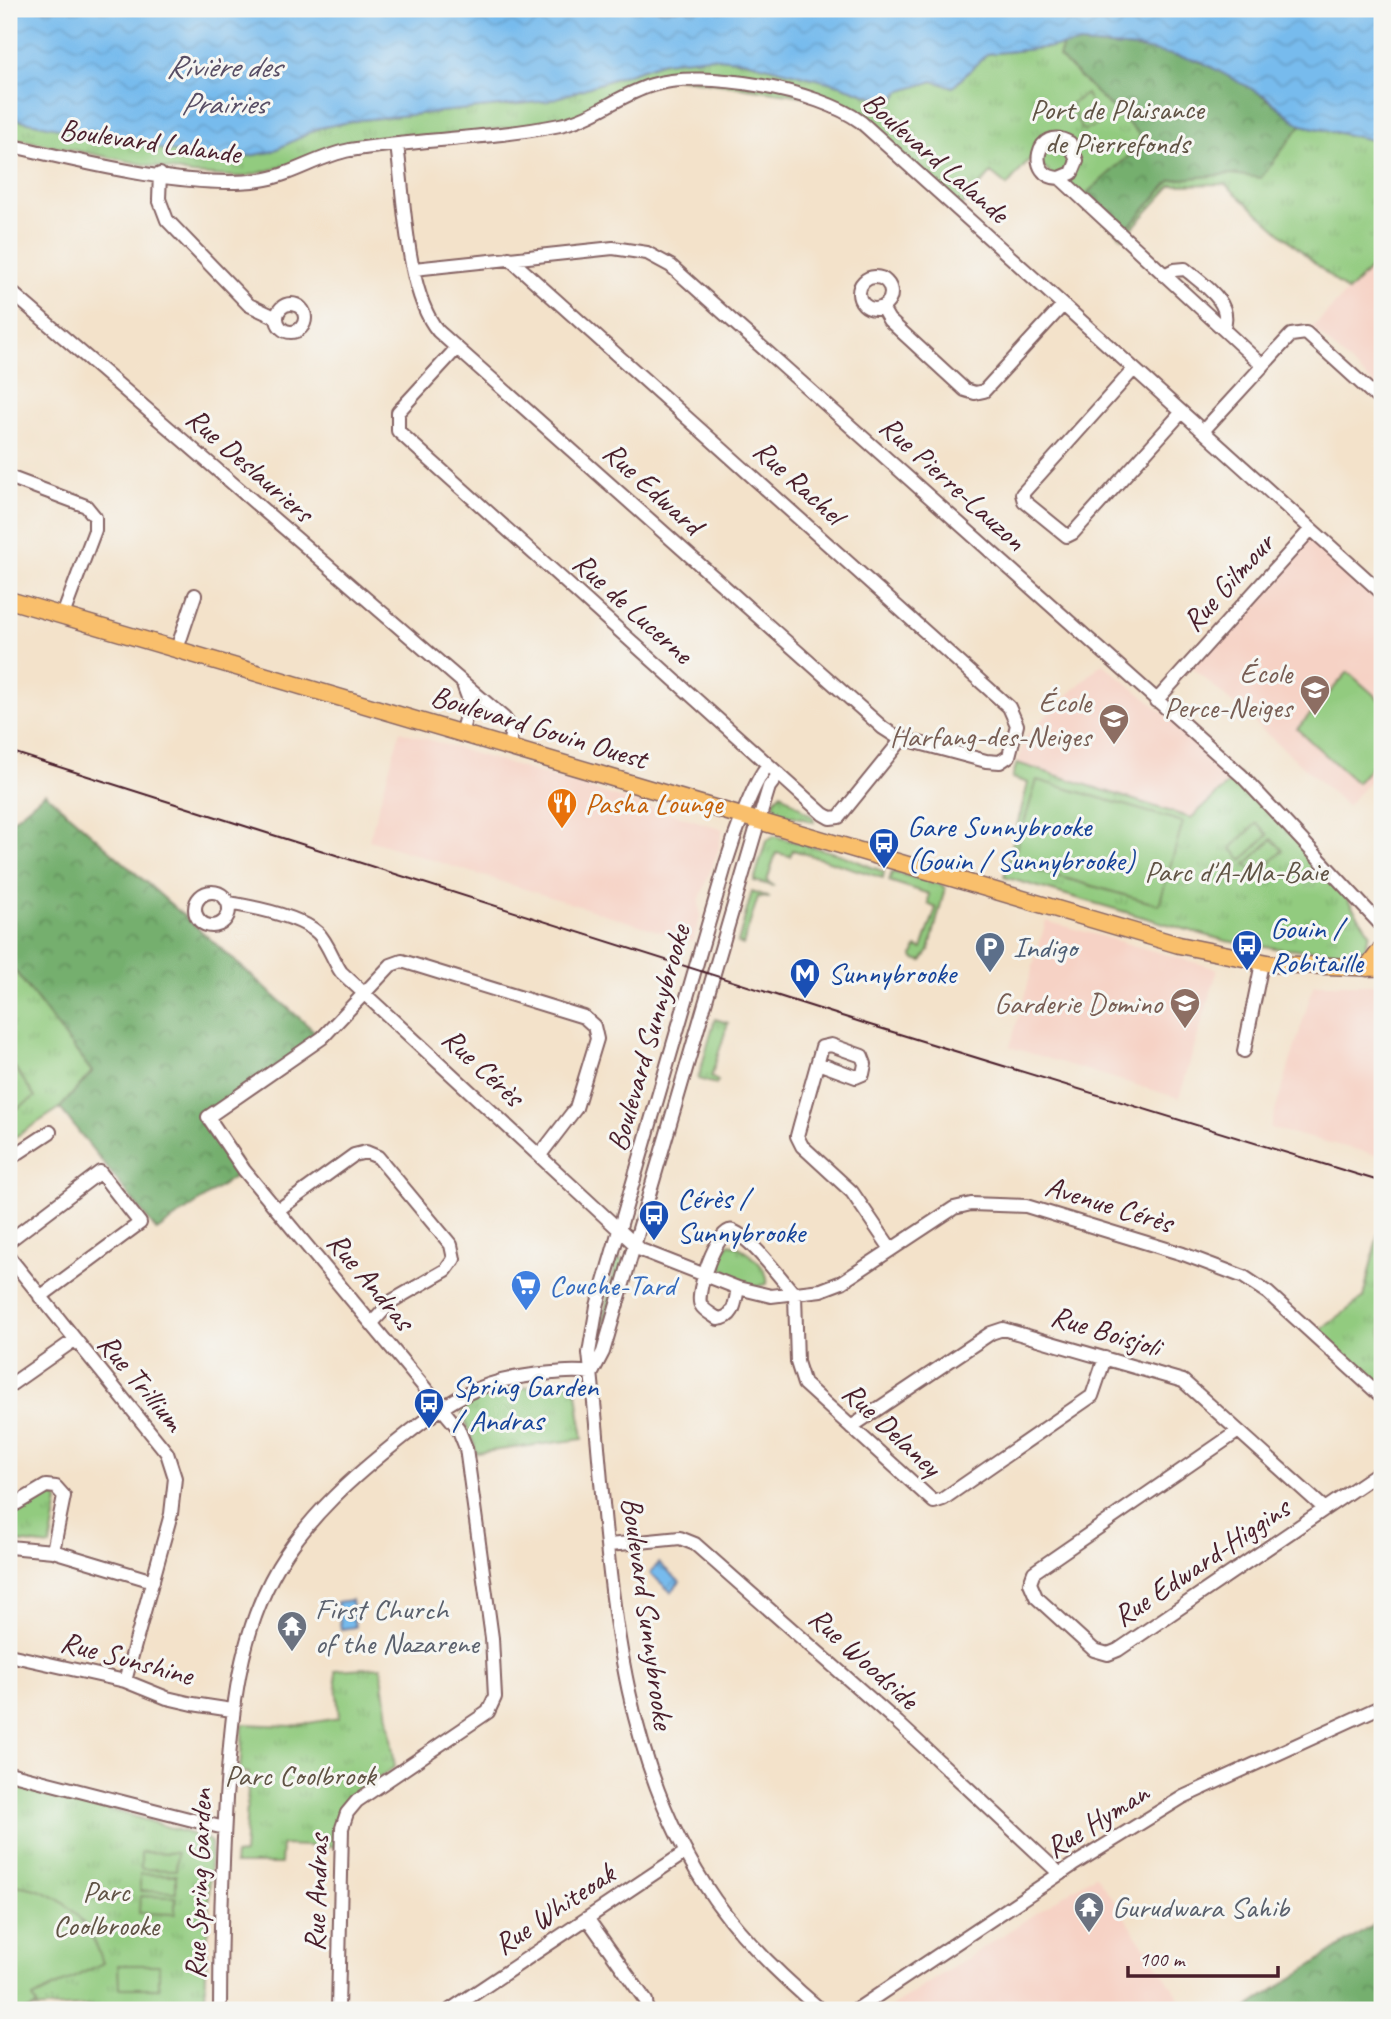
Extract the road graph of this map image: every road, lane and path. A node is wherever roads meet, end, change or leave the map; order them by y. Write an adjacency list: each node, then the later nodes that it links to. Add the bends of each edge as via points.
1 (9, 145): 3 (street, Boulevard Lalande)
2 (397, 145): 3 (street, Boulevard Lalande, via 338,153 260,180 224,182); 6 (street, Rue Edward); 9 (street, Boulevard Lalande, via 574,122 653,85 683,80 795,93 839,108 861,122)
3 (160, 174): 11 (street, via 159,199 167,220 249,305)
4 (1060, 178): 7 (street)
5 (509, 258): 6 (street, Rue Pierre-Lauzon); 27 (street, Rue Pierre-Lauzon, via 625,248 671,266); 31 (street, Rue Rachel, via 1009,707 1017,731)
6 (414, 269): 13 (street, Rue Edward, via 430,322)
7 (1164, 275): 12 (street); 12 (street, via 1185,269 1202,283 1226,307)
8 (9, 290): 26 (street, Rue Deslauriers)
9 (1063, 305): 10 (street, via 984,391 975,394 889,320); 15 (street, Boulevard Lalande)
10 (882, 308)
11 (277, 318)
12 (1223, 329): 14 (street)
13 (456, 349): 29 (street, Rue Edward, via 876,722); 32 (street, Rue de Lucerne, via 398,412 398,431)
14 (1263, 366): 16 (street, via 1291,335 1306,333); 18 (street)
15 (1134, 369): 17 (street, Boulevard Lalande); 17 (street, via 1022,494 1059,533 1073,533)
16 (1382, 402)
17 (1182, 412): 18 (street, Boulevard Lalande)
18 (1203, 431): 20 (street, Boulevard Lalande)
19 (9, 477): 24 (street, via 86,506 95,517 95,530)
20 (1311, 529): 21 (street, Boulevard Lalande); 27 (street, Rue Gilmour)
21 (1382, 593)
22 (195, 595): 25 (street)
23 (9, 600): 24 (main road, Boulevard Gouin Ouest)
24 (63, 615): 25 (main road, Boulevard Gouin Ouest)
25 (177, 649): 28 (main road, Boulevard Gouin Ouest)
26 (456, 679): 28 (street, Rue Deslauriers, via 470,699); 30 (street, Rue Deslauriers, via 508,722 513,735)
27 (1156, 701): 36 (street, Rue Pierre-Lauzon, via 1252,785)
28 (461, 733): 30 (main road, Boulevard Gouin Ouest)
29 (903, 738): 31 (street, Rue Edward, via 986,761); 33 (street, Rue de Lucerne, via 836,818 823,814)
30 (509, 747): 34 (main road, Boulevard Gouin Ouest)
31 (1004, 761)
32 (768, 765): 33 (street, Rue de Lucerne); 34 (street, Boulevard Sunnybrooke, via 761,773)
33 (779, 774): 34 (street, Boulevard Sunnybrooke)
34 (751, 819): 38 (main road, Boulevard Gouin Ouest, via 1179,945); 47 (street, Boulevard Sunnybrooke, via 726,863); 49 (street, Boulevard Sunnybrooke)
35 (228, 902): 40 (street, Rue Cérès, via 308,926 325,942 341,972)
36 (1382, 926)
37 (1382, 948): 39 (main road)
38 (1262, 963): 39 (main road, Boulevard Gouin Ouest); 41 (street)
39 (1375, 968)
40 (365, 994): 44 (street, Rue Cérès); 44 (street, Rue Andras, via 391,965 402,961 584,1017 594,1026 597,1039 576,1108); 46 (street, Rue Andras, via 302,1054 208,1117)
41 (1244, 1051)
42 (818, 1063): 50 (street, via 797,1136 852,1192)
43 (50, 1132): 45 (street)
44 (540, 1155): 47 (street, Rue Cérès)
45 (9, 1159)
46 (278, 1210): 56 (street, Rue Andras); 56 (street, via 354,1155 366,1152 378,1157 451,1245 454,1259 446,1270 392,1301)
47 (621, 1230): 49 (street, Rue Cérès); 59 (street, Boulevard Sunnybrooke, via 592,1330)
48 (9, 1241): 55 (street, via 100,1172 140,1223)
49 (634, 1244): 52 (street, Rue Cérès); 59 (street, Boulevard Sunnybrooke, via 603,1352)
50 (891, 1248): 54 (street, Avenue Cérès, via 842,1282); 61 (street, Avenue Cérès, via 954,1208 971,1204 1026,1206 1061,1216 1244,1277 1268,1293)
51 (9, 1257): 55 (street, Rue Trillium)
52 (706, 1274): 53 (street, Rue Cérès); 53 (street, via 698,1297 701,1306 718,1320 733,1312); 54 (street, via 722,1234 734,1231)
53 (738, 1288): 54 (street, Rue Cérès, via 771,1296)
54 (795, 1295): 63 (street, Rue Delaney, via 799,1374)
55 (40, 1297): 57 (street, Rue Trillium)
56 (373, 1322): 62 (street, Rue Andras)
57 (74, 1341): 60 (street); 71 (street, Rue Trillium, via 167,1453 175,1478 171,1514)
58 (1105, 1358): 63 (street, Rue Boisjoli, via 1003,1329); 63 (street, Rue Delaney, via 1092,1396 934,1503); 64 (street, Rue Boisjoli, via 1183,1381)
59 (592, 1373): 62 (street, Rue Spring Garden, via 571,1371 495,1381); 68 (street, Boulevard Sunnybrooke)
60 (9, 1386)
61 (1382, 1397)
62 (441, 1408): 75 (street, Rue Spring Garden, via 348,1482 291,1548 250,1629); 82 (street, Rue Andras, via 465,1441 492,1638 495,1697 488,1712 357,1801 347,1813 342,1828)
63 (851, 1427)
64 (1237, 1432): 67 (street, Rue Boisjoli); 67 (street, Rue Edward-Higgins, via 1034,1572 1030,1583 1036,1597 1094,1650 1108,1654)
65 (1382, 1470): 67 (street, Rue Edward-Higgins)
66 (9, 1508): 70 (street, via 46,1486 56,1487 64,1496 64,1506)
67 (1325, 1510)
68 (609, 1545): 78 (street, Boulevard Sunnybrooke, via 635,1724 656,1788); 79 (street, Rue Woodside, via 680,1538 695,1544)
69 (9, 1547): 70 (street)
70 (53, 1551): 71 (street)
71 (153, 1581): 73 (street, Rue Trillium)
72 (9, 1655): 73 (street, Rue Sunshine)
73 (125, 1681): 75 (street, Rue Sunshine, via 167,1698)
74 (1382, 1706): 79 (street, Rue Hyman, via 1183,1797)
75 (232, 1710): 77 (street, Rue Spring Garden)
76 (9, 1773): 77 (street)
77 (224, 1828): 81 (street, Rue Spring Garden)
78 (686, 1852): 80 (street, Rue Whiteoak); 85 (street, Boulevard Sunnybrooke, via 741,1933)
79 (1060, 1874): 86 (street, Rue Hyman)
80 (587, 1918): 83 (street, Rue Whiteoak); 84 (street, via 646,2001)
81 (220, 2010)
82 (338, 2010)
83 (450, 2010)
84 (647, 2010)
85 (821, 2010)
86 (856, 2010)

